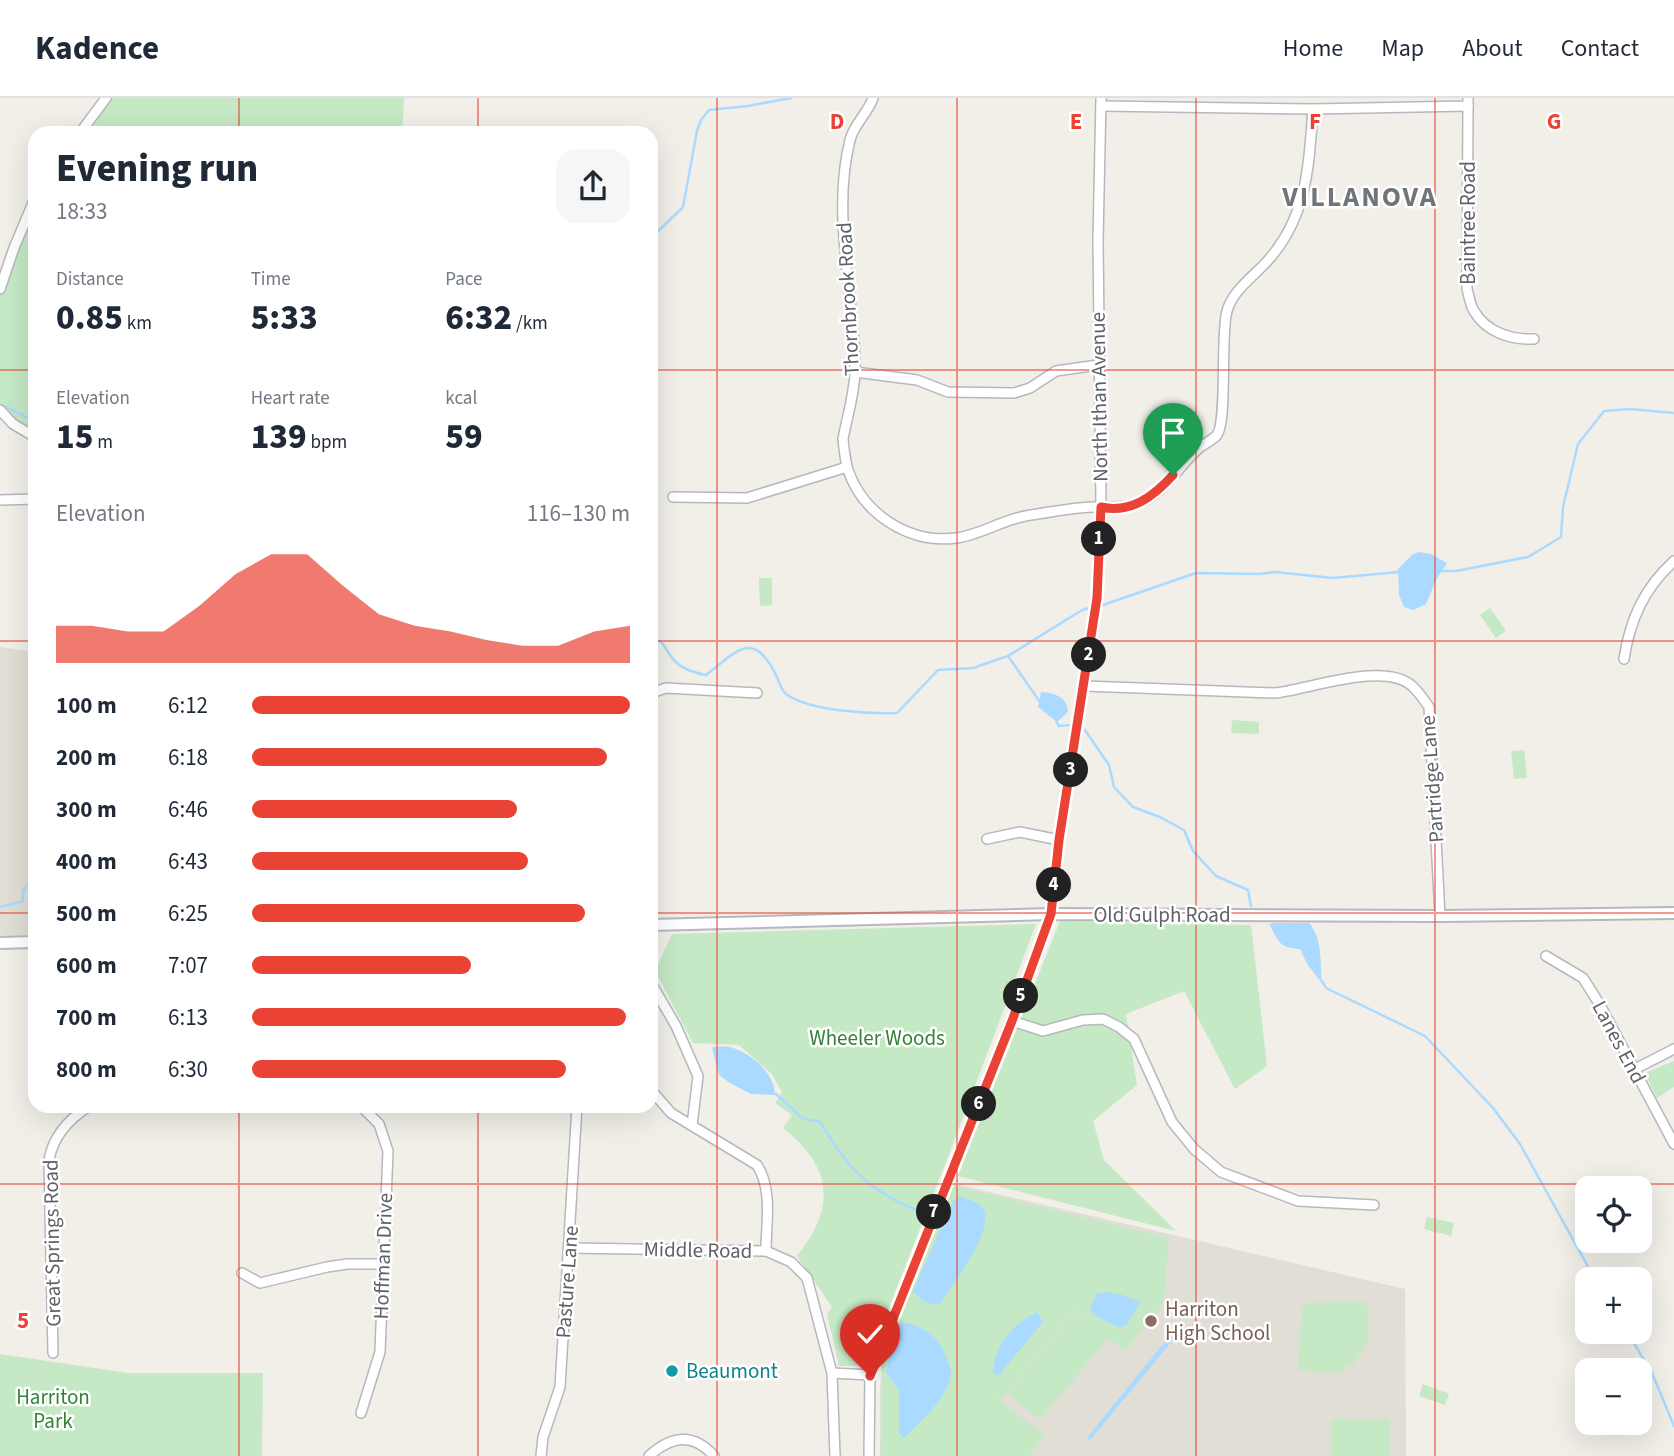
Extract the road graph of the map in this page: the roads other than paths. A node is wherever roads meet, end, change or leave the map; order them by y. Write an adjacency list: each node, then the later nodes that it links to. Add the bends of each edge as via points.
1 (106, 98): 6 (street)
2 (873, 98): 11 (street, Thornbrook Road, via 850,139 844,207)
3 (1101, 102): 5 (street); 10 (street, North Ithan Avenue)
4 (1468, 102): 5 (street); 9 (street, Baintree Road, via 1467,289 1473,311 1497,333)
5 (1313, 108): 18 (street, Thornbrook Road, via 1309,174 1297,213 1278,248 1227,309 1221,430 1156,493 1133,505)
6 (85, 126)
7 (28, 214): 8 (street)
8 (0, 289)
9 (1534, 339)
10 (1098, 365): 11 (street, via 1056,371 1014,393 948,392 917,380); 18 (street, North Ithan Avenue)
11 (855, 372): 14 (street, Thornbrook Road, via 843,439)
12 (0, 410): 13 (street)
13 (28, 433)
14 (847, 467): 15 (street, via 747,498); 18 (street, Thornbrook Road, via 862,497 888,522 933,538 957,538 1025,516)
15 (673, 497)
16 (28, 499): 17 (street)
17 (0, 500)
18 (1101, 507): 21 (street, North Ithan Avenue, via 1097,598)
19 (1674, 561): 20 (street, via 1637,607)
20 (1624, 659)
21 (1085, 686): 25 (street, North Ithan Avenue); 28 (street, Partridge Lane, via 1275,693 1363,675 1392,675 1411,684 1429,707)
22 (658, 691): 23 (street)
23 (757, 692)
24 (988, 839): 25 (street, via 1020,832)
25 (1059, 840): 27 (street, North Ithan Avenue)
26 (1674, 913): 28 (street, Old Gulph Road)
27 (1051, 914): 28 (street, Old Gulph Road); 29 (street, Old Gulph Road); 34 (street, North Ithan Avenue)
28 (1440, 916)
29 (658, 925)
30 (28, 942): 31 (street)
31 (0, 943)
32 (1546, 956): 36 (street, Lanes End, via 1583,978)
33 (658, 996): 41 (street, via 698,1076)
34 (1012, 1021): 43 (street, via 1044,1031 1083,1020 1103,1019 1119,1027 1134,1039 1172,1122 1221,1172 1298,1201); 50 (street, North Ithan Avenue)
35 (1674, 1049): 36 (street)
36 (1633, 1070): 42 (street, Lanes End)
37 (658, 1098): 41 (street, via 671,1113)
38 (80, 1113): 48 (street, Great Springs Road, via 52,1146 49,1160)
39 (368, 1113): 46 (street, Hoffman Drive, via 379,1124 388,1151)
40 (577, 1113): 44 (street, Pasture Lane)
41 (692, 1125): 45 (street, via 757,1166 763,1175)
42 (1674, 1144)
43 (1374, 1205)
44 (570, 1248): 45 (street, Middle Road); 52 (street, Pasture Lane, via 560,1387)
45 (766, 1251): 49 (street, Middle Road, via 791,1262 807,1278)
46 (382, 1264): 47 (street, via 327,1267 260,1283); 51 (street, Hoffman Drive, via 380,1352)
47 (242, 1273)
48 (53, 1353)
49 (832, 1373): 50 (street); 55 (street)
50 (870, 1376): 56 (street, North Ithan Avenue)
51 (361, 1413)
52 (541, 1456)
53 (649, 1456): 54 (street, via 680,1439 696,1441)
54 (714, 1456)
55 (835, 1456)
56 (869, 1456)

